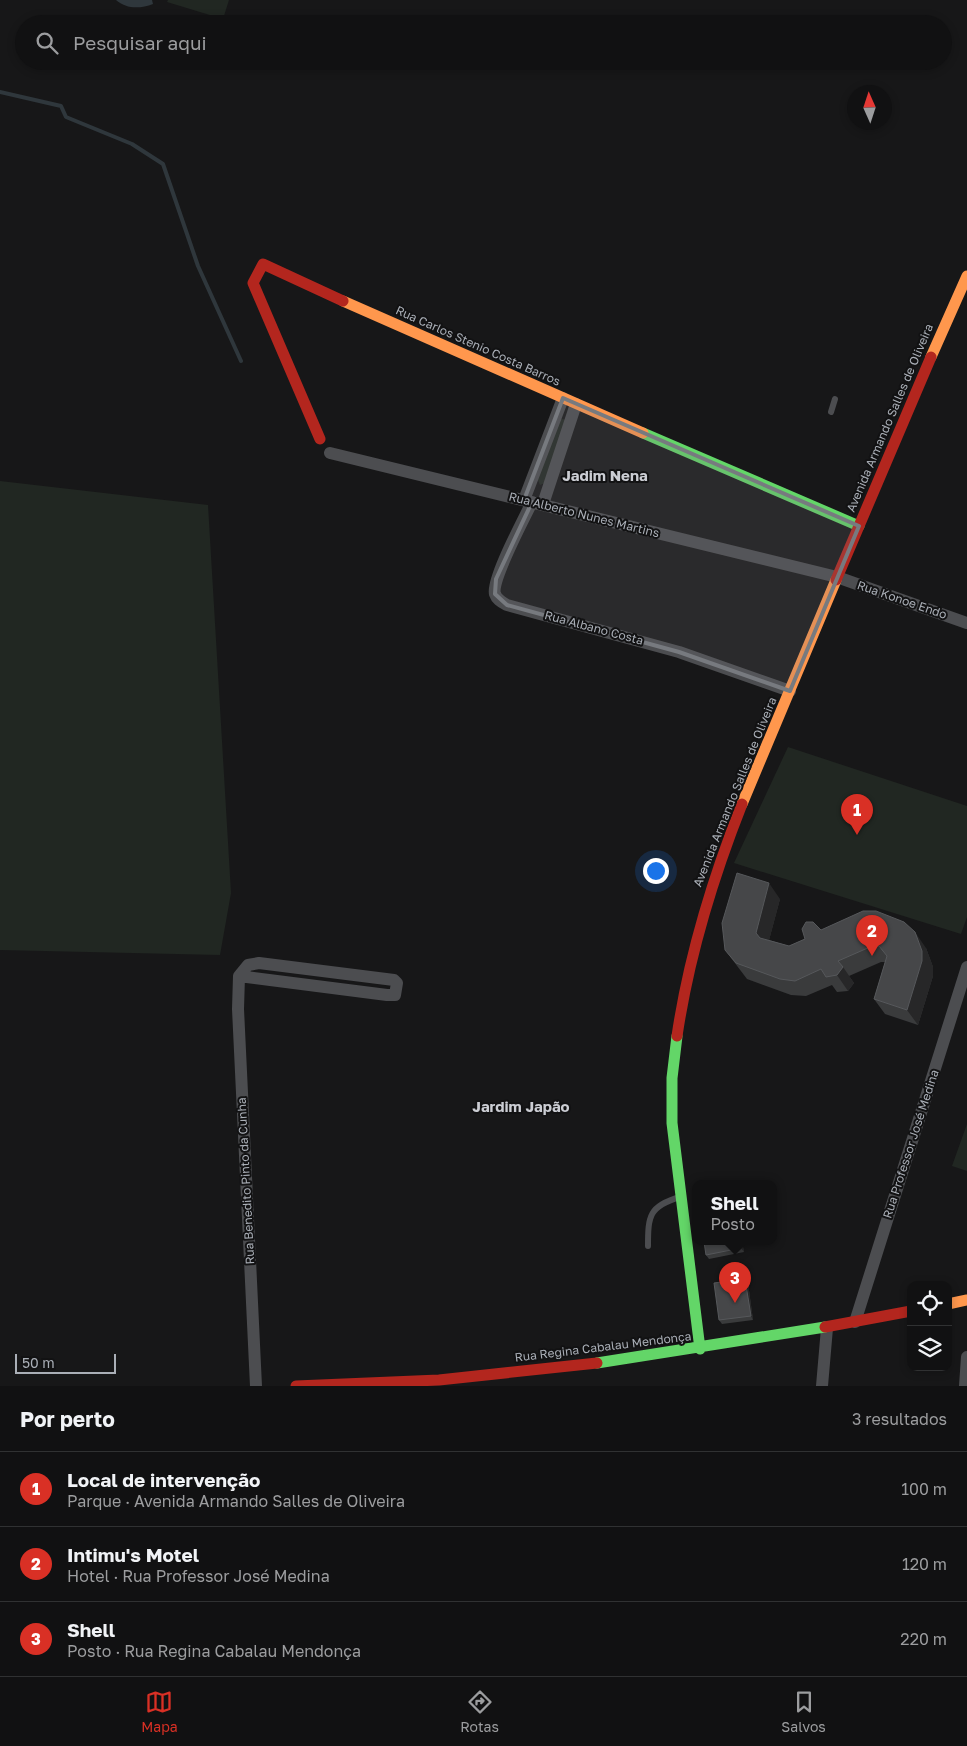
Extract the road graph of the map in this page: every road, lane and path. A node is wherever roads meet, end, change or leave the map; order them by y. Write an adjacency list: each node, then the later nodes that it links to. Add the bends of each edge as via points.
1 (967, 276): 9 (main road, Avenida Armando Salles de Oliveira)
2 (563, 398): 4 (main road, Rua Carlos Stenio Costa Barros); 6 (main road, Rua Carlos Stenio Costa Barros, via 263,264 254,284); 8 (street, Rua Albano Costa)
3 (835, 399): 5 (lane)
4 (576, 404): 8 (street, Rua Albano Costa); 9 (main road, Rua Carlos Stenio Costa Barros)
5 (831, 412)
6 (320, 439)
7 (330, 454): 8 (street, Rua Alberto Nunes Martins)
8 (533, 502): 10 (street, Rua Alberto Nunes Martins); 12 (street, Rua Albano Costa, via 496,579 498,600 679,652)
9 (859, 526): 10 (main road, Avenida Armando Salles de Oliveira)
10 (837, 577): 11 (street, Rua Konoe Endo); 12 (main road, Avenida Armando Salles de Oliveira)
11 (967, 623)
12 (790, 691): 18 (main road, Avenida Armando Salles de Oliveira, via 716,872 699,925 672,1078 671,1136)
13 (967, 967): 23 (street, Rua Professor José Medina)
14 (304, 970): 15 (street, via 251,963); 16 (street); 17 (lane)
15 (239, 976): 17 (street); 29 (street, Rua Benedito Pinto da Cunha)
16 (319, 979): 16 (street, via 388,995 397,993 394,980); 17 (street)
17 (303, 983)
18 (681, 1196): 19 (lane, via 655,1208 648,1220); 25 (main road, Avenida Armando Salles de Oliveira)
19 (648, 1246)
20 (967, 1300): 21 (main road)
21 (952, 1303)
22 (907, 1312): 23 (main road, Rua Regina Cabalau Mendonça)
23 (855, 1322): 24 (main road, Rua Regina Cabalau Mendonça)
24 (827, 1328): 25 (main road, Rua Regina Cabalau Mendonça); 31 (street)
25 (700, 1349): 27 (main road, Rua Regina Cabalau Mendonça)
26 (967, 1357): 32 (street)
27 (459, 1382): 28 (main road, Rua Regina Cabalau Mendonça)
28 (332, 1385): 30 (main road, Rua Regina Cabalau Mendonça)
29 (256, 1386)
30 (296, 1386)
31 (822, 1386)
32 (965, 1386)

